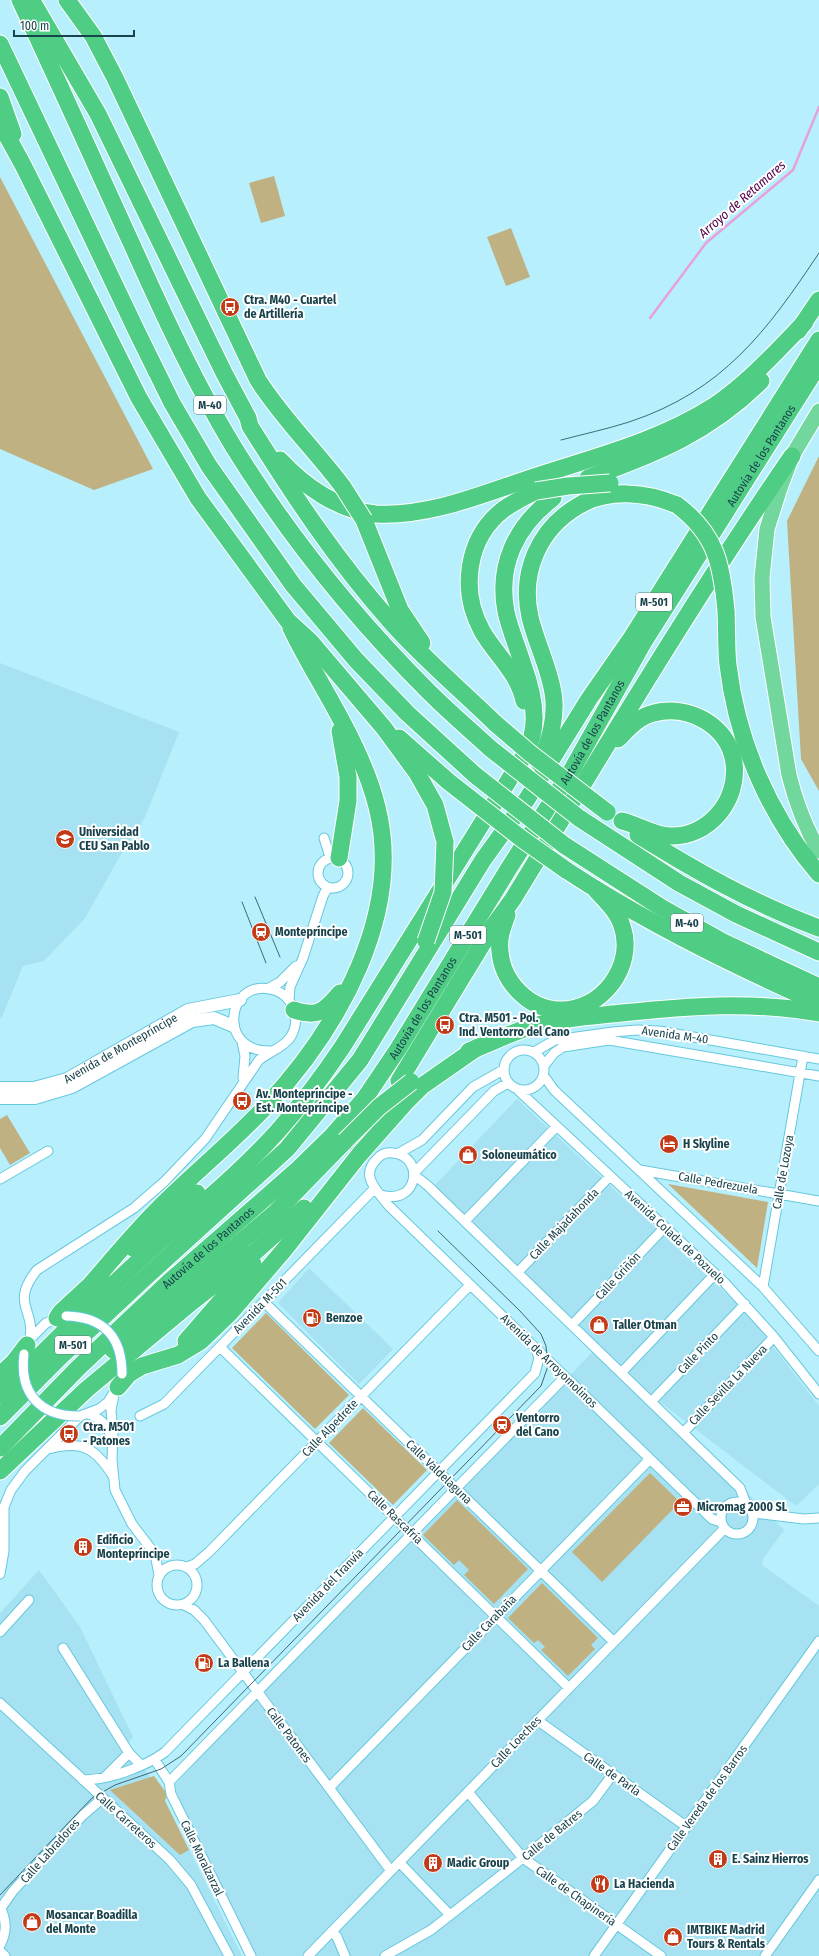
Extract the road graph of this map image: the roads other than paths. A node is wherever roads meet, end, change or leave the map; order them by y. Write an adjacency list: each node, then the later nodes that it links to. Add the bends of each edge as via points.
1 (20, 0): 34 (highway, M-40, bridge, via 165,318 203,392 274,509 315,565 429,692 491,749 580,818 679,883 736,914)
2 (31, 0): 13 (highway, via 98,114)
3 (67, 0): 19 (highway, bridge, via 93,36 115,78 258,380 273,403 344,487 364,520 400,610)
4 (0, 44): 37 (highway, M-40, bridge, via 172,403 209,466 293,585 356,660 407,713 475,775 564,845 675,916 723,942)
5 (0, 97): 7 (highway)
6 (0, 123): 7 (highway)
7 (23, 166): 18 (highway, via 118,357 162,438 198,498)
8 (819, 300): 9 (highway)
9 (805, 322): 13 (highway, via 742,386 688,422 650,439 420,512 374,514 348,508 318,493 296,476 280,459 256,422); 15 (highway, via 763,380 725,414 661,451)
10 (819, 340): 28 (highway, Autovía de los Pantanos / M-501, via 527,799)
11 (819, 364): 104 (highway, Autovía de los Pantanos / M-501, via 643,643 573,768 365,1098 296,1172 169,1282)
12 (819, 411): 14 (highway)
13 (248, 418): 19 (highway, via 250,426 293,494 331,549 391,622)
14 (792, 456): 22 (highway, via 683,622); 26 (highway, via 767,529 762,578 763,617 789,776 807,830)
15 (588, 478)
16 (553, 498): 23 (highway, via 539,508 516,540 508,560 503,589 506,613 531,687 534,714 532,736 522,759)
17 (660, 498): 23 (highway, bridge, via 647,488 610,483 568,486 536,492 512,503 490,523 480,537 473,552 469,572 469,596 482,631 515,679 526,710 526,729 521,751); 28 (highway, via 624,493 601,496 582,503 551,526 539,544 532,561 527,597 530,617 553,693 553,725 546,752); 29 (highway, bridge, via 692,516 707,535 719,560 726,611 731,687 747,746 767,798)
18 (288, 621): 20 (highway, via 299,647); 21 (highway, via 310,641)
19 (448, 678): 24 (highway, bridge, via 496,724 556,774)
20 (335, 711): 27 (highway, via 348,776 348,801); 36 (highway, via 368,776 378,809 383,846 380,898 373,933)
21 (384, 728): 31 (highway, bridge, via 405,742 449,782 522,839); 39 (highway, bridge, via 417,773 435,805 445,842 443,892 426,941 411,969)
22 (602, 754): 24 (highway, via 634,723 653,713 673,710 692,713 718,731 728,746 734,763 734,780 729,799 719,815 706,826 691,833 671,836 655,834); 32 (highway)
23 (505, 785): 62 (highway, via 343,1046)
24 (622, 822): 33 (highway, via 628,829 696,871 745,897)
25 (324, 838): 27 (street)
26 (819, 851)
27 (334, 858): 30 (street, via 320,864 318,870 322,883); 30 (street, via 346,863 349,870 348,878 343,885 336,888)
28 (483, 860): 39 (highway, Autovía de los Pantanos / M-501)
29 (819, 874)
30 (328, 887): 35 (street)
31 (596, 890): 32 (highway, via 614,911 623,927 626,947 622,966 615,981 602,995 576,1009 559,1010 542,1006 525,998 511,983 502,966 500,935); 41 (highway, via 714,955)
32 (513, 898): 56 (highway, via 492,928)
33 (819, 928)
34 (819, 952)
35 (303, 958): 38 (street, via 280,982); 42 (street, via 290,987)
36 (357, 971): 42 (highway, via 329,1007 317,1013 305,1013); 79 (highway, via 332,1019 304,1061 268,1104 161,1206)
37 (819, 986)
38 (269, 988): 40 (street, via 249,992); 42 (street, via 284,994)
39 (402, 994): 103 (highway, Autovía de los Pantanos / M-501, via 360,1060 287,1149 61,1356)
40 (240, 1000): 44 (street, via 233,1017); 59 (street, Avenida de Montepríncipe, via 188,1010 67,1079 34,1088)
41 (819, 1003)
42 (292, 1005): 47 (street, via 295,1025 289,1040)
43 (819, 1013): 46 (highway, via 742,1005 670,1008 538,1025 501,1036)
44 (233, 1026): 45 (street); 61 (street, Avenida de Montepríncipe, via 214,1018 192,1021 72,1087 35,1098)
45 (242, 1042): 47 (street, via 250,1048); 57 (street, via 245,1056)
46 (478, 1047): 56 (highway); 92 (highway, via 422,1086 405,1103 359,1155 230,1313 201,1341 178,1355)
47 (271, 1051): 57 (street, via 259,1060)
48 (534, 1052): 49 (street, Avenida M-40, via 556,1040 637,1030 659,1031); 51 (street); 52 (street, via 523,1049 513,1052 506,1060)
49 (803, 1056): 50 (street, Avenida M-40); 53 (street, Calle de Lozoya)
50 (819, 1059)
51 (544, 1066): 53 (street, Avenida M-40, via 554,1053 563,1047 609,1040); 54 (street)
52 (503, 1070): 58 (street); 66 (street, via 473,1087 422,1140)
53 (801, 1072): 55 (street, Avenida M-40); 72 (street, Calle de Lozoya)
54 (544, 1076): 60 (street, via 534,1088); 67 (street, Avenida Colada de Pozuelo, via 554,1090)
55 (819, 1076)
56 (405, 1082): 64 (highway, bridge, via 379,1107)
57 (243, 1083): 84 (street, via 205,1139 164,1182 134,1208 37,1270 24,1291)
58 (508, 1083): 60 (street); 68 (street, via 494,1091)
59 (0, 1088)
60 (518, 1090): 63 (street, Avenida Colada de Pozuelo)
61 (0, 1098)
62 (294, 1113): 79 (highway, via 277,1124); 98 (highway, via 230,1180 151,1250)
63 (556, 1127): 69 (street, Avenida Colada de Pozuelo); 75 (street)
64 (348, 1146): 74 (highway); 104 (highway, via 261,1226 34,1420)
65 (48, 1151): 70 (street)
66 (399, 1153): 68 (street, via 410,1161); 71 (street, via 389,1152 373,1162 370,1176)
67 (640, 1170): 72 (street, Calle Pedrezuela); 81 (street, Avenida Colada de Pozuelo)
68 (414, 1174): 71 (street, via 412,1184 403,1194 390,1197); 75 (street)
69 (610, 1176): 76 (street, Avenida Colada de Pozuelo); 77 (street, Calle Majadahonda)
70 (0, 1179)
71 (378, 1192): 80 (street, Avenida de Arroyomolinos, via 388,1205); 82 (street, Avenida M-501)
72 (779, 1194): 73 (street, Calle Pedrezuela); 81 (street, Calle de Lozoya)
73 (819, 1200)
74 (304, 1208): 92 (highway, via 193,1334); 111 (highway, via 255,1252 87,1389)
75 (465, 1221): 77 (street)
76 (665, 1227): 78 (street, Avenida Colada de Pozuelo); 86 (street, Calle Griñón)
77 (518, 1272): 86 (street)
78 (715, 1274): 83 (street, Avenida Colada de Pozuelo); 93 (street)
79 (92, 1283): 85 (highway)
80 (470, 1284): 90 (street, Avenida de Arroyomolinos); 99 (street, Calle Alpedrete)
81 (763, 1287): 91 (street, Avenida Colada de Pozuelo)
82 (264, 1302): 89 (street, Avenida M-501); 99 (street, Calle Valdelaguna)
83 (745, 1304): 87 (street, Avenida Colada de Pozuelo); 100 (street, Calle Pinto)
84 (27, 1315): 85 (street, via 36,1321); 88 (street, via 31,1331)
85 (56, 1319): 88 (street); 96 (street, bridge, via 82,1316 109,1331 118,1344 122,1359)
86 (572, 1325): 93 (street)
87 (774, 1337): 97 (street, Avenida Colada de Pozuelo); 105 (street, Calle Sevilla La Nueva)
88 (27, 1346): 94 (highway); 101 (street, bridge, via 22,1368 24,1382 40,1405 66,1416)
89 (220, 1346): 102 (street, Avenida M-501, via 164,1404); 106 (street, Calle Rascafría)
90 (536, 1349): 95 (street, Avenida de Arroyomolinos); 112 (street, Avenida del Tranvía, via 539,1358 535,1373)
91 (819, 1351)
92 (158, 1361): 96 (highway, via 142,1366)
93 (621, 1373): 100 (street)
94 (0, 1375)
95 (565, 1376): 110 (street, Avenida de Arroyomolinos); 114 (street, Avenida del Tranvía)
96 (118, 1385): 101 (street, via 99,1409); 107 (street, via 111,1410)
97 (819, 1394)
98 (0, 1396)
99 (361, 1396): 106 (street, Calle Alpedrete); 112 (street, Calle Valdelaguna)
100 (651, 1402): 105 (street)
101 (85, 1415): 107 (street, via 99,1417 105,1423); 109 (street)
102 (140, 1416)
103 (0, 1417)
104 (19, 1428): 108 (highway, Autovía de los Pantanos / M-501)
105 (683, 1433): 115 (street, via 740,1488)
106 (317, 1441): 117 (street, Calle Rascafría); 123 (street, Calle Alpedrete, via 209,1552 195,1564)
107 (114, 1442): 113 (street)
108 (0, 1448)
109 (46, 1450): 113 (street, via 65,1445 81,1445 98,1456); 125 (street, via 11,1490 4,1507 4,1551)
110 (650, 1459): 119 (street, Avenida de Arroyomolinos, via 712,1519); 124 (street, Calle Carabaña)
111 (0, 1471)
112 (438, 1472): 114 (street, Calle Valdelaguna); 117 (street, Avenida del Tranvía)
113 (113, 1477): 121 (street, via 120,1502 132,1524)
114 (456, 1489): 120 (street, Avenida del Tranvía); 124 (street, Calle Valdelaguna)
115 (746, 1504): 116 (street); 119 (street, via 736,1501 727,1504 721,1512)
116 (752, 1513): 118 (street); 119 (street, via 752,1524 745,1532 734,1534)
117 (395, 1517): 120 (street, Calle Rascafría); 134 (street, Avenida del Tranvía)
118 (819, 1518)
119 (723, 1525): 132 (street, Calle Loeches)
120 (412, 1534): 129 (street, Calle Rascafría); 136 (street, Avenida del Tranvía)
121 (155, 1554): 122 (street); 126 (street)
122 (176, 1564): 123 (street); 126 (street)
123 (187, 1567): 128 (street, via 196,1577 197,1590)
124 (540, 1571): 129 (street, Calle Carabaña); 132 (street, Calle Valdelaguna)
125 (0, 1574)
126 (159, 1575): 128 (street, via 159,1595 170,1604)
127 (29, 1600): 130 (street)
128 (184, 1604): 134 (street, Calle Patones, via 204,1620)
129 (496, 1616): 135 (street, Calle Rascafría); 146 (street, Calle Carabaña)
130 (0, 1632)
131 (819, 1641): 149 (street, Calle Vereda de los Barros)
132 (614, 1642): 135 (street, Calle Loeches)
133 (63, 1648): 139 (street)
134 (243, 1672): 136 (street, Calle Patones); 140 (street, Avenida del Tranvía)
135 (569, 1688): 138 (street, Calle Loeches)
136 (258, 1693): 145 (street, Avenida del Tranvía); 146 (street, Calle Patones)
137 (0, 1703): 144 (street, Calle Carreteros)
138 (537, 1720): 142 (street, Calle de Parla); 147 (street, Calle Loeches)
139 (129, 1753): 141 (street); 143 (street)
140 (155, 1760): 141 (street, Avenida del Tranvía); 145 (street, Calle Moralzarzal)
141 (141, 1765): 143 (street, Avenida del Tranvía)
142 (612, 1774): 149 (street, Calle de Parla); 150 (street, Calle de Batres, via 593,1802)
143 (106, 1777): 144 (street, Avenida del Tranvía)
144 (83, 1780): 148 (street, Calle Carreteros)
145 (169, 1782): 162 (street, Calle Moralzarzal, via 171,1794)
146 (329, 1788): 152 (street, Calle Patones)
147 (468, 1792): 150 (street, Calle de Chapinería); 151 (street, Calle Loeches)
148 (103, 1798): 154 (street, Calle Labradores, via 83,1815); 161 (street, Calle Carreteros, via 170,1860 191,1885)
149 (687, 1827): 156 (street, Calle Vereda de los Barros)
150 (523, 1858): 155 (street, Calle de Batres); 156 (street, Calle de Chapinería)
151 (399, 1862): 152 (street, Calle Loeches); 155 (street)
152 (391, 1871): 157 (street, Calle Loeches)
153 (819, 1880): 168 (street)
154 (0, 1908): 158 (street, via 6,1922 5,1936)
155 (450, 1915): 165 (street, Calle de Batres, via 431,1930)
156 (617, 1925): 166 (street, Calle Vereda de los Barros); 167 (street, Calle de Chapinería)
157 (332, 1931): 163 (street, Calle Loeches); 164 (street)
158 (0, 1945)
159 (0, 1951): 160 (street)
160 (5, 1956)
161 (229, 1956)
162 (250, 1956)
163 (308, 1956)
164 (345, 1956)
165 (385, 1956)
166 (594, 1956)
167 (661, 1956)
168 (765, 1956)

